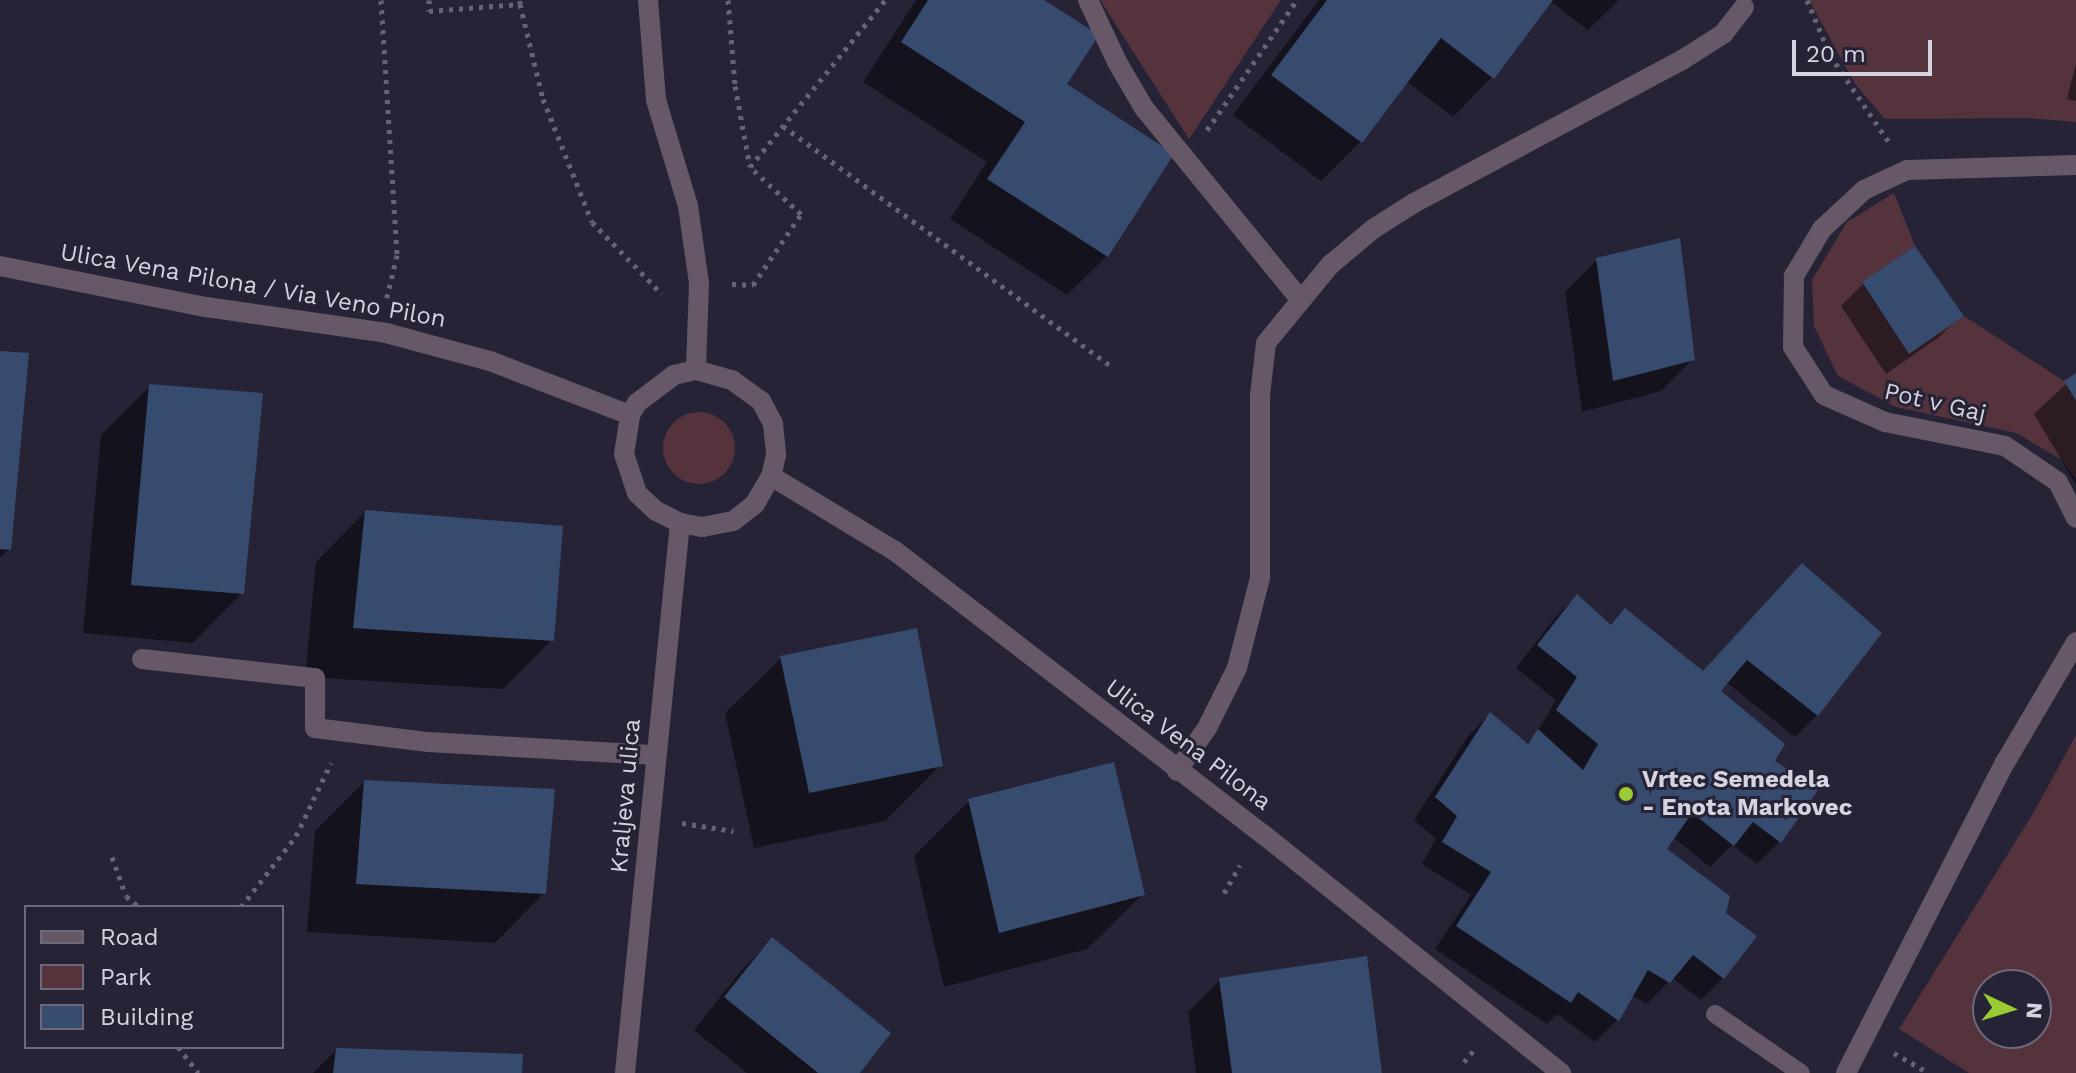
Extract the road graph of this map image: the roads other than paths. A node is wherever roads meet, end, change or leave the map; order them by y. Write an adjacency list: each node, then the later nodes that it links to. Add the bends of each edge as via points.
1 (648, 0): 7 (street, via 656,100 688,206 699,283)
2 (1088, 0): 6 (street, via 1144,108)
3 (1744, 7): 6 (street, via 1723,34 1682,60 1373,229)
4 (2076, 165): 10 (street, Pot v Gaj, via 1907,170 1864,190 1822,229 1794,276 1793,347 1824,395 1885,422 2005,446 2058,482)
5 (0, 266): 8 (street, Ulica Vena Pilona / Via Veno Pilon, via 206,307 386,333 490,361)
6 (1300, 299): 15 (street, via 1266,343 1260,395 1260,578 1237,668 1207,728)
7 (696, 370): 8 (street, via 674,375 637,403); 9 (street, via 732,380 761,401 773,424 776,455)
8 (630, 415): 11 (street, via 624,454 637,493)
9 (771, 476): 11 (street, via 755,504 733,521 702,527); 15 (street, Ulica Vena Pilona, via 895,551)
10 (2076, 518)
11 (680, 523): 14 (street, Kraljeva ulica)
12 (2076, 642): 20 (street, via 2006,761)
13 (142, 659): 14 (street, via 315,678 315,728 428,742)
14 (656, 755): 17 (street, Kraljeva ulica)
15 (1177, 771): 18 (street, Ulica Vena Pilona)
16 (1715, 1014): 19 (lane)
17 (625, 1073)
18 (1561, 1073)
19 (1801, 1073)
20 (1846, 1073)

